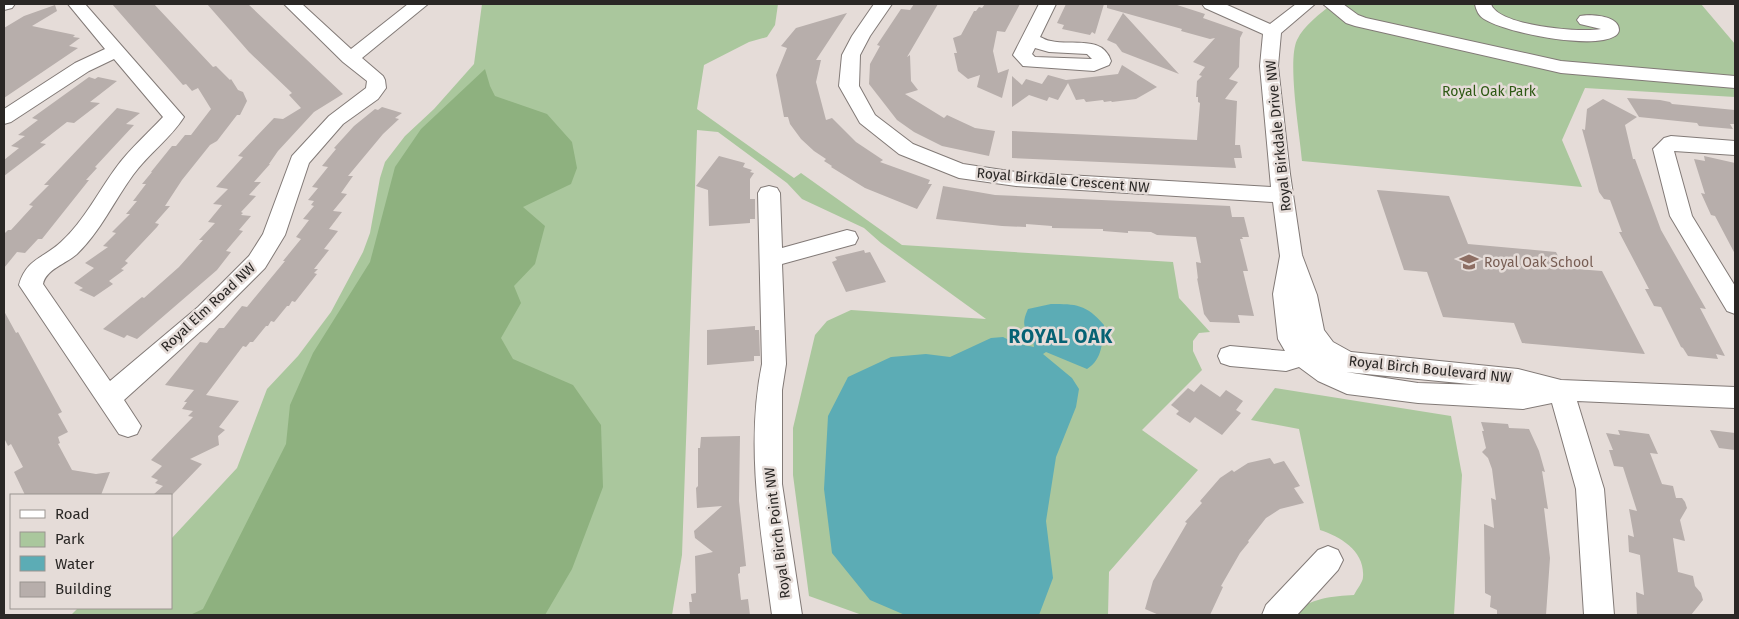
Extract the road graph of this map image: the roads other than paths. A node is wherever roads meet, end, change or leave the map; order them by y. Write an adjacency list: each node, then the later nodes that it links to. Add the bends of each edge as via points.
1 (76, 4): 13 (street)
2 (292, 4): 14 (street, Royal Elm Road NW)
3 (419, 4): 14 (street)
4 (883, 4): 19 (street, Royal Birkdale Crescent NW, via 851,55 849,86 867,119 906,149 959,171 1016,178)
5 (1046, 4): 12 (street)
6 (1211, 4): 11 (street)
7 (1307, 4): 11 (street)
8 (1332, 4): 15 (street, via 1361,22 1561,67)
9 (1483, 4): 10 (street, via 1490,16 1521,27 1585,36 1610,32 1606,24)
10 (1586, 20)
11 (1272, 31): 19 (street, Royal Birkdale Drive NW, via 1269,66)
12 (1031, 40)
13 (116, 51): 16 (street, via 82,67); 27 (street, via 174,117 126,169 84,232 68,249 40,268 31,285)
14 (350, 58): 27 (street, Royal Elm Road NW, via 376,80 376,88 336,120 299,162 274,235 257,262 206,313)
15 (1735, 82)
16 (4, 118)
17 (1735, 148): 22 (street, via 1671,143 1663,149 1681,216)
18 (769, 192): 21 (street, Royal Birch Point NW)
19 (1283, 195): 23 (street, Royal Birkdale Drive NW, via 1292,254 1285,294 1290,339)
20 (847, 238): 21 (street)
21 (771, 259): 30 (street, Royal Birch Point NW, via 774,364 769,390 768,484)
22 (1735, 305)
23 (1313, 352): 24 (street, via 1286,361); 25 (street, Royal Birch Boulevard NW, via 1327,374 1346,384 1418,393 1524,398)
24 (1230, 356)
25 (1561, 390): 26 (street, Royal Birch Boulevard NW); 32 (street, via 1590,489)
26 (1735, 397)
27 (108, 398): 28 (street)
28 (128, 426)
29 (1328, 560): 31 (street)
30 (787, 615)
31 (1277, 615)
32 (1599, 615)

